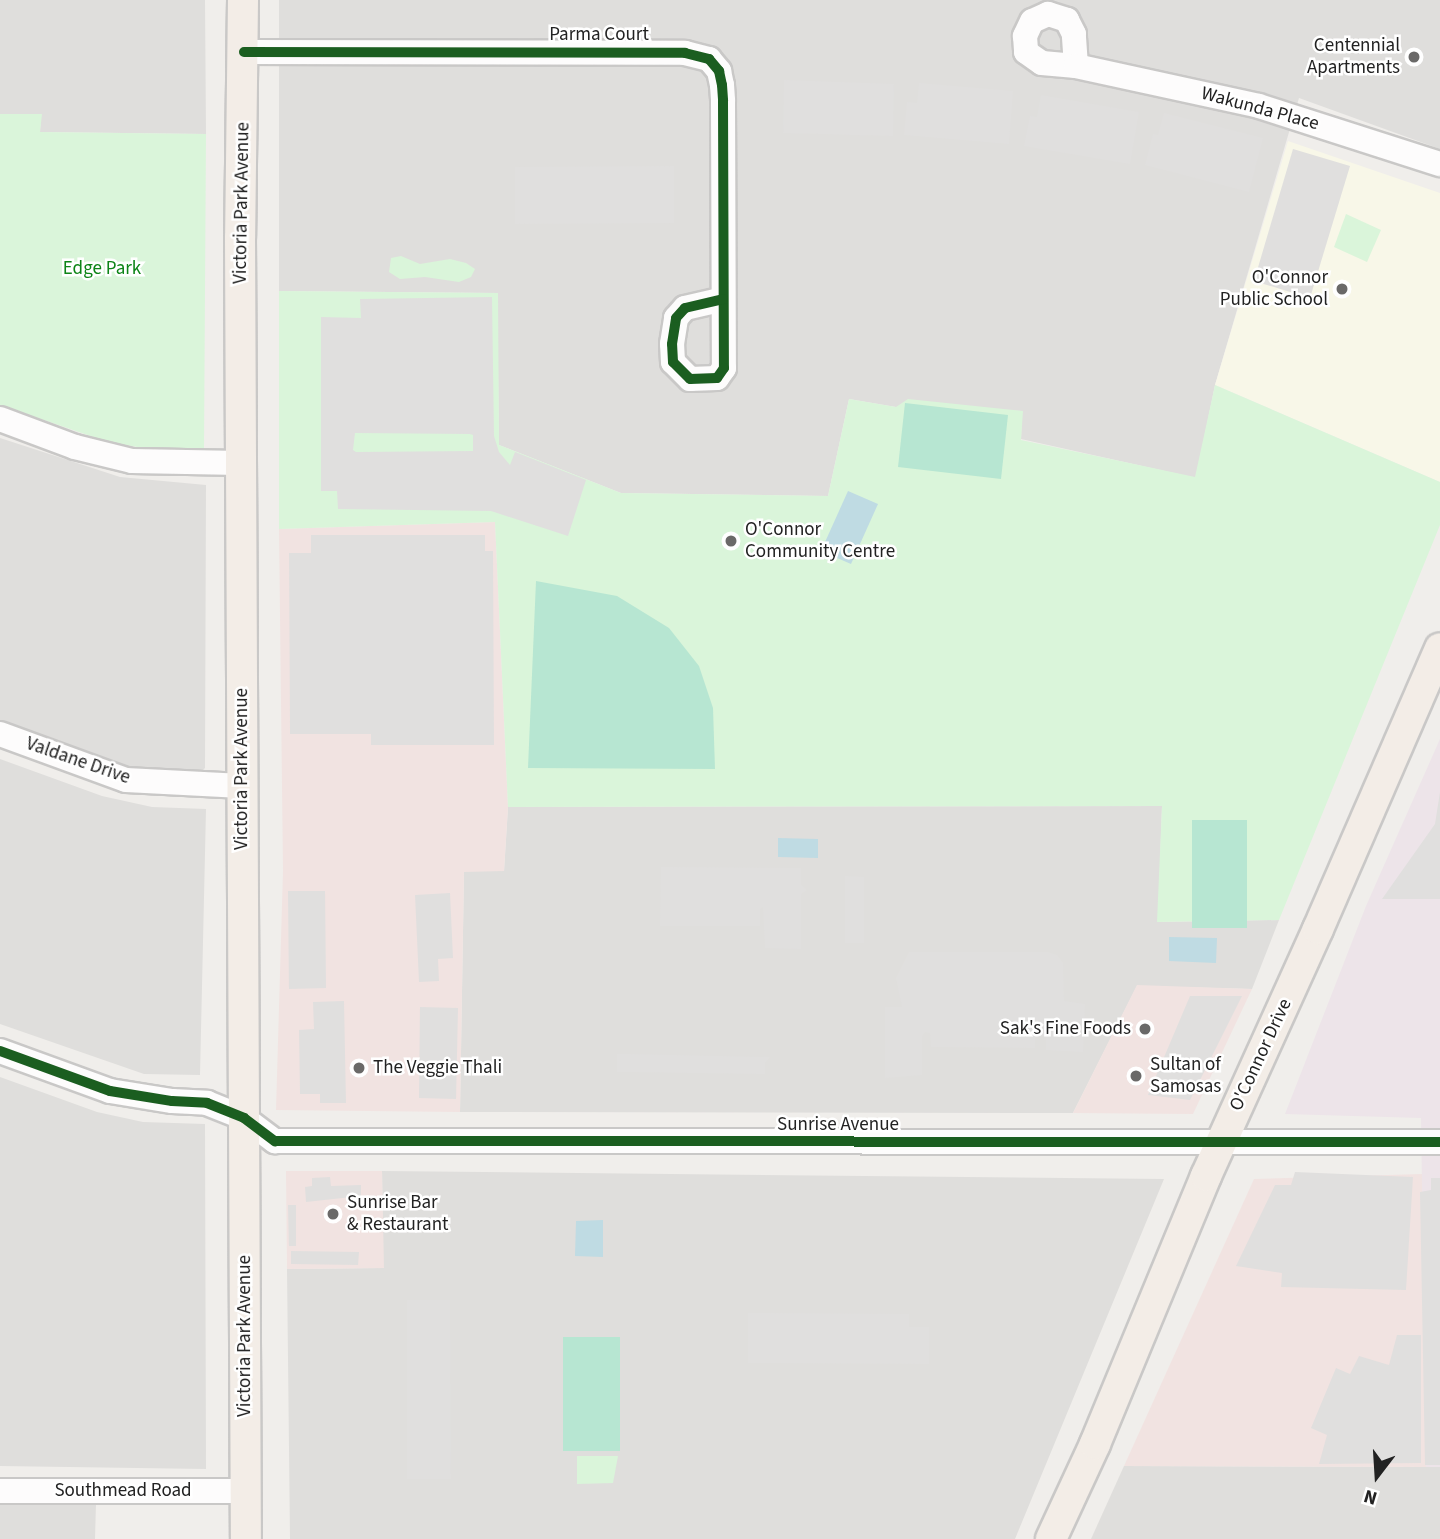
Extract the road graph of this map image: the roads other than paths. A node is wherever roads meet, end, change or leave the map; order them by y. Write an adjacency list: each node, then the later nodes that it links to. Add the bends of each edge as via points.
1 (243, 0): 2 (main road, Victoria Park Avenue)
2 (244, 52): 5 (street, Parma Court, via 685,53 709,59 719,71 722,85); 7 (main road, Victoria Park Avenue)
3 (1076, 66): 4 (street, Wakunda Place, via 1259,106)
4 (1440, 164)
5 (723, 299)
6 (0, 419): 7 (street, via 75,447 132,461)
7 (241, 463): 10 (main road, Victoria Park Avenue)
8 (1440, 648): 13 (main road, O'Connor Drive)
9 (0, 734): 10 (street, Valdane Drive, via 126,780)
10 (242, 786): 12 (main road, Victoria Park Avenue)
11 (0, 1051): 12 (street, Sunrise Avenue, via 110,1091 207,1102)
12 (244, 1118): 13 (street, Sunrise Avenue, via 275,1141); 16 (main road, Victoria Park Avenue)
13 (1221, 1142): 14 (street, Sunrise Avenue); 18 (main road, O'Connor Drive)
14 (1440, 1142)
15 (0, 1491): 16 (street, Southmead Road)
16 (246, 1491): 17 (main road, Victoria Park Avenue)
17 (246, 1539)
18 (1051, 1539)

